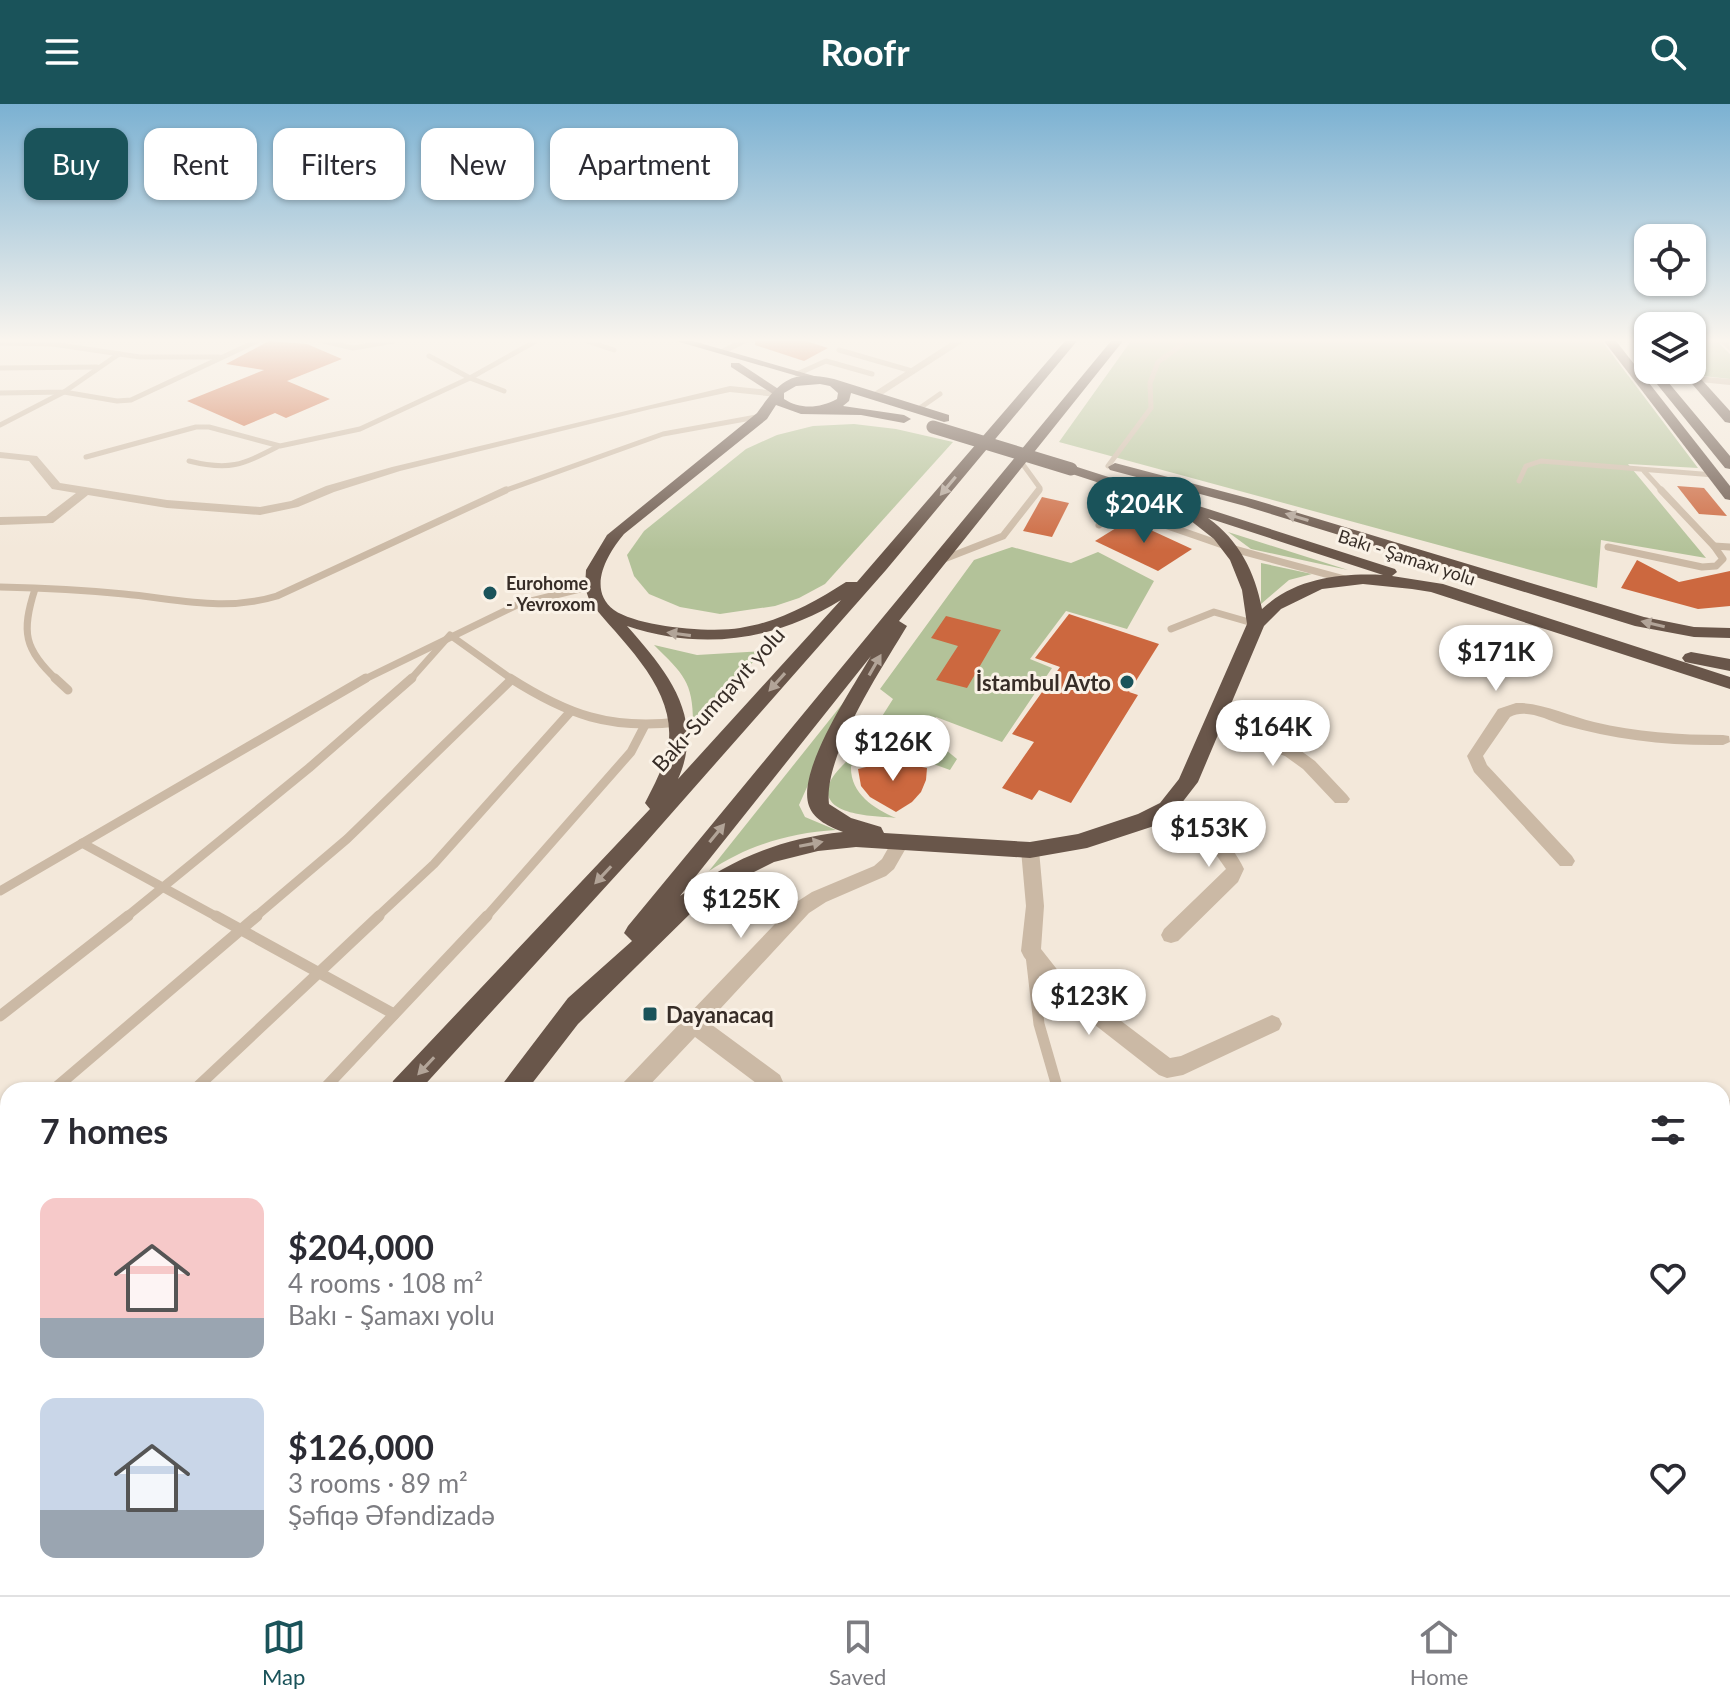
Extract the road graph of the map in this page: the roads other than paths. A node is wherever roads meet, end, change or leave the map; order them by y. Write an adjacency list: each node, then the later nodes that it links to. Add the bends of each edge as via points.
1 (28, 411): 16 (lane)
2 (400, 411): 18 (lane, via 360,429)
3 (633, 411): 29 (street, via 382,473 274,509 198,507)
4 (774, 411): 14 (highway)
5 (818, 411): 14 (highway)
6 (832, 411): 15 (highway)
7 (918, 411): 15 (highway)
8 (1012, 411): 39 (highway, Bakı-Sumqayıt yolu, one-way to 39)
9 (1059, 411): 21 (highway)
10 (1149, 411): 25 (lane)
11 (1664, 411): 26 (highway)
12 (1685, 411): 23 (highway)
13 (1701, 411): 17 (highway)
14 (773, 419): 41 (highway, via 720,452 619,531 602,550); 44 (lane, via 719,420 669,430 536,477 429,520 253,604 230,607)
15 (938, 422): 25 (highway, Bakı - Şamaxı yolu, bridge)
16 (0, 425)
17 (1730, 444)
18 (280, 446): 20 (lane, via 196,427); 22 (lane, via 231,469)
19 (0, 455): 29 (street, via 33,458 56,486)
20 (86, 457)
21 (1019, 459): 38 (highway); 38 (lane, via 1040,488 1003,536)
22 (189, 461)
23 (1730, 465)
24 (1644, 471): 26 (lane); 27 (lane, via 1541,461 1526,464); 34 (lane)
25 (1104, 472): 28 (highway, Bakı - Şamaxı yolu); 31 (lane, via 1097,496); 48 (highway, Bakı - Şamaxı yolu, one-way to 25, via 1629,619 1250,503)
26 (1714, 475): 30 (highway)
27 (1519, 481)
28 (1139, 490): 37 (highway, via 1209,525); 43 (highway, Bakı - Şamaxı yolu); 50 (highway, via 1224,509 1650,646)
29 (84, 492): 32 (street, via 49,520)
30 (1730, 496)
31 (1107, 505): 33 (lane); 37 (lane)
32 (0, 521)
33 (1099, 525)
34 (1714, 546): 35 (lane, via 1723,559 1716,566 1702,567); 36 (lane)
35 (1608, 547)
36 (1730, 547)
37 (1234, 549): 40 (lane); 46 (highway, via 1251,588)
38 (936, 562): 61 (highway, one-way to 38, via 827,815 819,805 816,784 859,693); 74 (highway, one-way to 38)
39 (880, 567): 45 (highway, one-way to 45, via 811,612 751,633 684,636); 62 (highway, Bakı-Sumqayıt yolu, one-way to 62)
40 (1344, 579): 43 (highway); 46 (highway, via 1295,593)
41 (592, 586): 45 (highway); 49 (lane, via 519,604)
42 (0, 587): 44 (lane)
43 (1437, 588): 52 (highway, Bakı - Şamaxı yolu)
44 (35, 589): 53 (lane, via 24,632 32,653)
45 (608, 613): 55 (highway, via 662,678)
46 (1256, 624): 47 (lane, via 1214,612); 57 (highway)
47 (1171, 629)
48 (1730, 633)
49 (450, 635): 51 (lane); 63 (lane, via 327,699); 66 (lane, via 409,681)
50 (1730, 665)
51 (511, 680): 54 (lane); 68 (lane, via 347,839)
52 (1730, 683)
53 (68, 690)
54 (571, 711): 56 (lane, via 613,724); 71 (lane, via 434,864)
55 (679, 722): 56 (lane); 62 (highway, via 680,747 668,783)
56 (645, 725): 72 (lane, via 631,752)
57 (1213, 726): 59 (street, via 1291,752); 60 (highway, via 1188,782)
58 (1728, 745): 65 (street, via 1611,733 1530,709 1504,713 1475,756 1480,768)
59 (1341, 799)
60 (1167, 808): 64 (highway, via 1128,828); 69 (street, via 1218,843 1235,869)
61 (901, 841): 64 (highway); 74 (highway, one-way to 61, via 688,902 749,863 818,843); 76 (street, via 880,871 802,908)
62 (633, 842): 80 (highway, Bakı-Sumqayıt yolu, one-way to 80)
63 (82, 843): 66 (lane); 67 (lane)
64 (1030, 850): 70 (street, via 1035,906)
65 (1566, 861)
66 (166, 888): 68 (lane); 73 (lane)
67 (0, 891)
68 (240, 931): 71 (lane); 77 (lane)
69 (1171, 935)
70 (1031, 951): 75 (street, via 1056,983 1167,1068); 84 (lane, via 1038,1027)
71 (315, 973): 72 (lane); 78 (lane)
72 (394, 1014): 79 (lane)
73 (0, 1016)
74 (570, 1016): 81 (highway)
75 (1272, 1024)
76 (695, 1025): 82 (street); 83 (street)
77 (62, 1082)
78 (202, 1082)
79 (330, 1082)
80 (410, 1082)
81 (517, 1082)
82 (639, 1082)
83 (772, 1082)
84 (1055, 1082)

